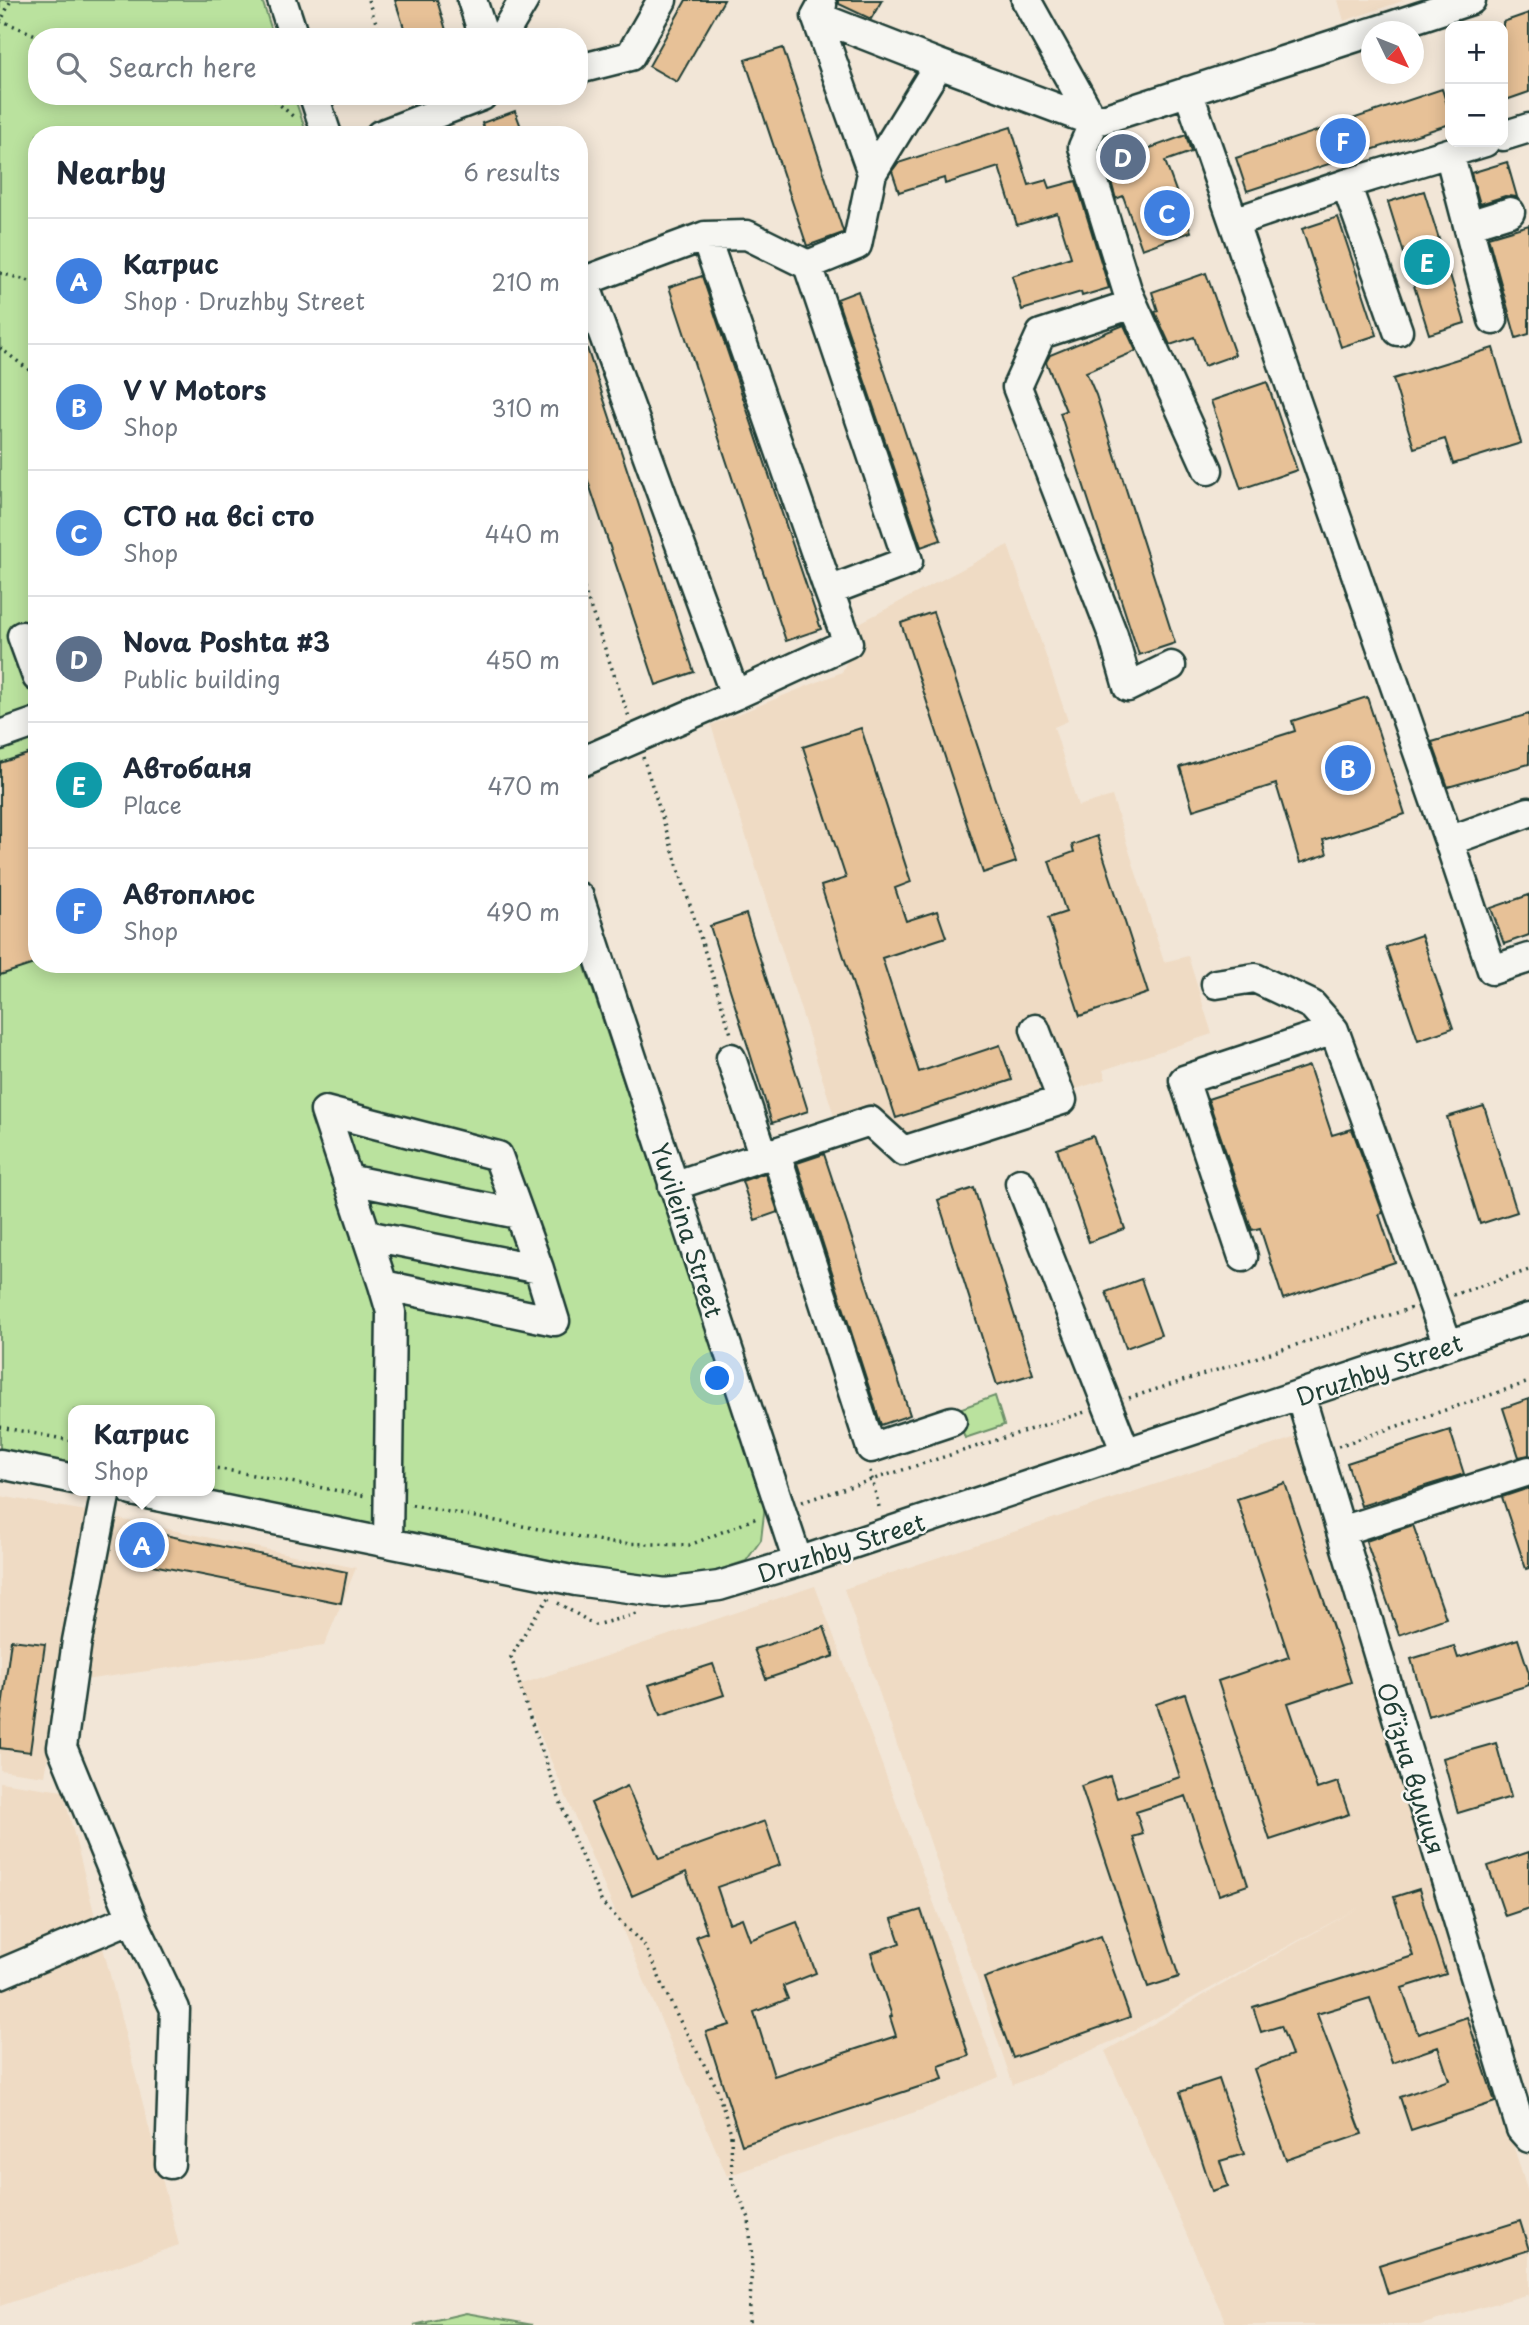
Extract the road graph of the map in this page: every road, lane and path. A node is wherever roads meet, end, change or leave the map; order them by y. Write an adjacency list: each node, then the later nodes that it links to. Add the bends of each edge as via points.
1 (11, 0): 10 (path)
2 (282, 0): 12 (street)
3 (368, 0): 13 (path)
4 (472, 0): 14 (street)
5 (524, 0): 15 (street)
6 (662, 0): 19 (street, via 630,56)
7 (1026, 0): 24 (street)
8 (1471, 0): 11 (street)
9 (820, 8): 18 (street); 32 (street)
10 (1, 21): 16 (path)
11 (1406, 21)
12 (291, 28)
13 (378, 28)
14 (481, 28)
15 (507, 28)
16 (28, 32)
17 (1361, 36): 20 (street)
18 (939, 64): 24 (street); 32 (street)
19 (588, 67)
20 (1188, 91): 24 (street); 35 (street)
21 (283, 105): 25 (path)
22 (315, 105): 26 (street)
23 (458, 105): 27 (street)
24 (1094, 122): 43 (street, via 1083,147)
25 (310, 126)
26 (316, 126)
27 (404, 126)
28 (1529, 128): 29 (street)
29 (1508, 134)
30 (1469, 147): 31 (street)
31 (1449, 153): 33 (street); 36 (street)
32 (872, 173): 38 (street, via 857,245)
33 (1346, 184): 35 (street); 45 (street)
34 (1510, 212): 36 (street)
35 (1234, 222): 60 (street)
36 (1468, 225): 44 (street)
37 (705, 236): 38 (street, via 747,235); 40 (street); 49 (street)
38 (808, 265): 49 (street, via 908,561)
39 (0, 273): 41 (path)
40 (588, 279)
41 (28, 281)
42 (588, 301): 54 (street)
43 (1133, 304): 48 (street); 53 (street, via 1041,334 1017,387 1113,635 1128,687)
44 (1493, 320)
45 (1398, 331)
46 (0, 348): 47 (path)
47 (28, 369)
48 (1208, 470)
49 (828, 591): 54 (street, via 848,643)
50 (588, 600): 57 (path)
51 (20, 637): 52 (street)
52 (28, 656)
53 (1171, 666)
54 (735, 695): 57 (street)
55 (28, 724): 56 (street)
56 (1, 730)
57 (637, 738): 58 (street); 66 (path)
58 (588, 759)
59 (1529, 812): 60 (street)
60 (1449, 841): 62 (street, via 1492,970)
61 (588, 925): 70 (street, Yuvileina Street)
62 (1529, 958)
63 (1216, 984): 65 (street, via 1255,978 1312,1005)
64 (1035, 1029): 67 (street, via 1062,1100 903,1151 870,1121)
65 (1334, 1030): 73 (street, via 1184,1080); 77 (street)
66 (733, 1054): 67 (street)
67 (770, 1155): 70 (street); 83 (street, via 871,1448)
68 (347, 1179): 71 (street); 71 (street, via 325,1111 498,1156); 72 (street)
69 (1020, 1183): 82 (street)
70 (673, 1186): 96 (street, Yuvileina Street)
71 (518, 1214): 74 (street)
72 (366, 1235): 74 (street); 76 (street)
73 (1243, 1257)
74 (539, 1269): 76 (street, via 555,1321)
75 (1529, 1270): 77 (path)
76 (383, 1285): 95 (street, via 391,1312)
77 (1432, 1301): 79 (street); 82 (path)
78 (1529, 1318): 79 (street, Druzhby Street)
79 (1448, 1345): 81 (street, Druzhby Street)
80 (1529, 1382): 87 (path)
81 (1300, 1395): 86 (street, Druzhby Street); 87 (street, Об’їзна вулиця)
82 (1107, 1405): 86 (street); 92 (path)
83 (952, 1420)
84 (0, 1427): 85 (path)
85 (68, 1440)
86 (1126, 1453): 98 (street, Druzhby Street)
87 (1317, 1453): 97 (street, Об’їзна вулиця)
88 (0, 1464): 91 (street)
89 (215, 1468): 95 (path)
90 (1529, 1471): 97 (street)
91 (68, 1478)
92 (873, 1479): 96 (path); 98 (path)
93 (105, 1496): 102 (street, via 62,1747)
94 (157, 1496): 99 (street, Druzhby Street)
95 (389, 1500): 96 (path, via 611,1543 690,1545); 99 (street)
96 (780, 1509): 100 (street, Yuvileina Street)
97 (1340, 1531): 104 (street, Об’їзна вулиця, via 1521,2129)
98 (885, 1533): 100 (street, Druzhby Street)
99 (388, 1543): 100 (street, Druzhby Street, via 576,1581 666,1593 719,1586)
100 (798, 1562)
101 (642, 1613): 106 (path, via 595,1625 550,1597 511,1657 573,1839 602,1903 645,1946 716,2086 731,2133 732,2181 749,2218)
102 (132, 1918): 103 (street); 105 (street, via 175,2008)
103 (0, 1974)
104 (1529, 2138)
105 (170, 2164)
106 (749, 2325)

